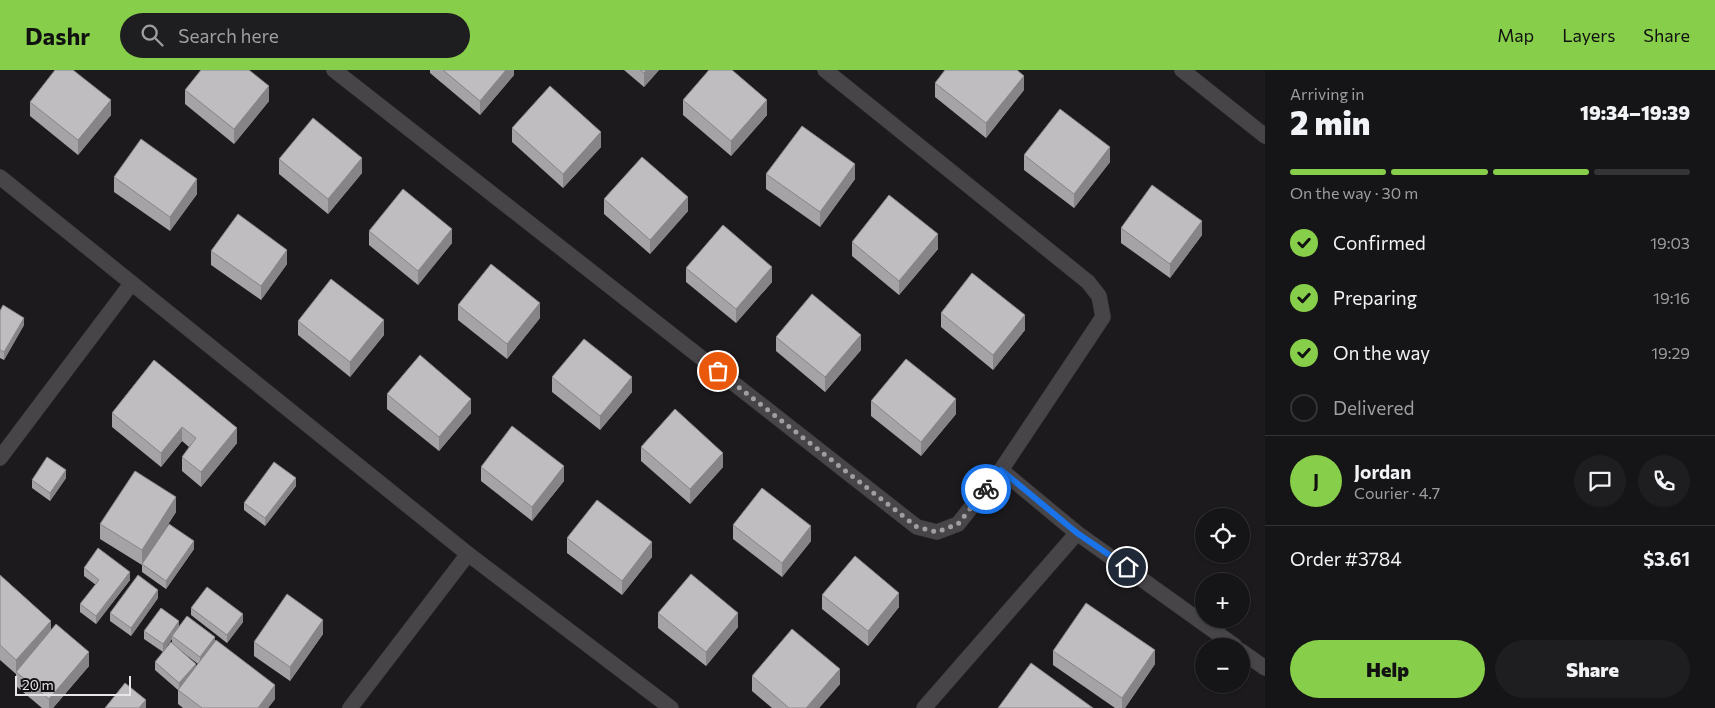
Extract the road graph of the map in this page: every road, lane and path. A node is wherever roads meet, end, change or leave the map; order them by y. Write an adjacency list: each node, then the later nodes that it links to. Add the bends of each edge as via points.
1 (334, 70): 8 (street, via 917,527 937,532 958,524)
2 (825, 70): 8 (street, via 1088,282 1099,296 1103,317)
3 (1182, 70): 4 (street)
4 (1265, 136)
5 (0, 177): 6 (street)
6 (131, 284): 7 (street); 10 (street)
7 (0, 458)
8 (1001, 470): 9 (street)
9 (1077, 533): 11 (street); 16 (street)
10 (468, 554): 14 (street); 15 (street)
11 (1224, 638)
12 (1250, 657): 13 (street)
13 (1265, 668)
14 (350, 708)
15 (670, 708)
16 (924, 708)

